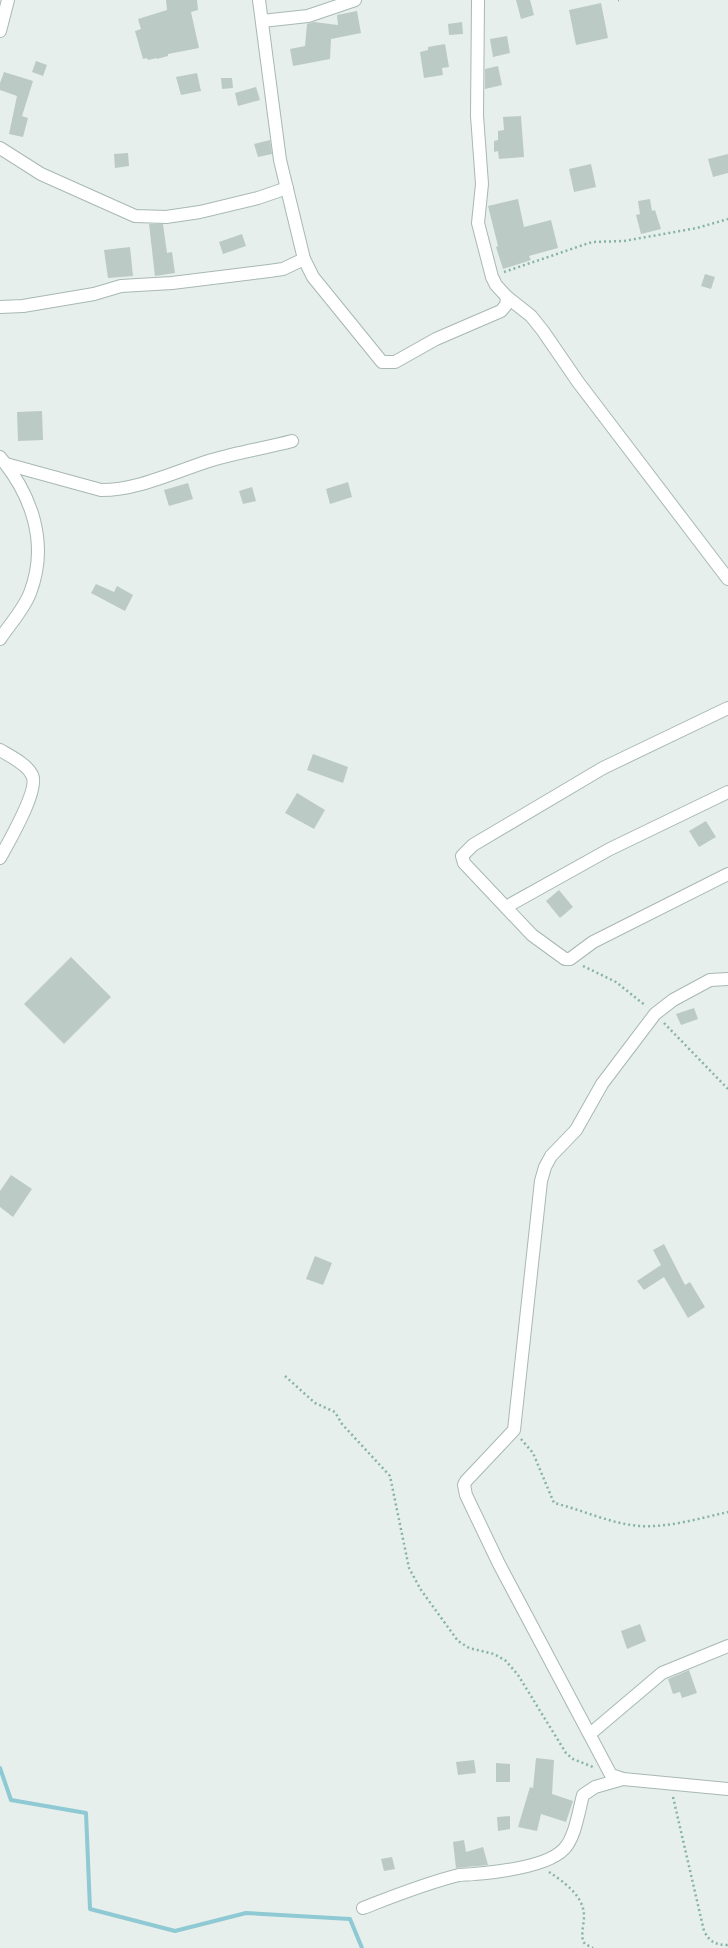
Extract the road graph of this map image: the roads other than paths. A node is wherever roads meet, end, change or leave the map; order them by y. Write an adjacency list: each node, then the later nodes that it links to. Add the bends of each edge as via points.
1 (8, 0): 6 (street)
2 (259, 0): 5 (street)
3 (355, 0): 5 (street, via 308,16)
4 (478, 0): 10 (street, via 477,116 482,161 478,223 492,277)
5 (262, 21): 8 (street, via 276,136)
6 (0, 31)
7 (0, 148): 8 (street, via 41,174 135,216 166,217 200,212)
8 (287, 188): 9 (street)
9 (304, 258): 10 (street, via 313,277 382,362 395,362 436,339 501,311 506,305); 11 (street, via 283,269 270,272 120,286 94,294 24,306)
10 (507, 297): 14 (street, via 532,316 578,382)
11 (0, 307)
12 (292, 441): 13 (street, via 214,460 114,490 101,490)
13 (3, 460): 15 (street, via 25,494 34,518 39,543 37,572 30,594)
14 (728, 579)
15 (0, 639)
16 (728, 708): 21 (street, via 603,768 466,850 462,856 464,863)
17 (0, 750): 19 (street, via 27,769 32,774 34,782 22,816)
18 (728, 792): 21 (street, via 610,848)
19 (0, 858)
20 (728, 874): 21 (street, via 593,942 570,959 565,959 532,935)
21 (506, 907)
22 (728, 978): 24 (street, via 710,980 673,1000 655,1014 602,1084 576,1130 559,1146 545,1167 540,1188 514,1430 464,1485 466,1495 510,1585)
23 (728, 1646): 24 (street, via 662,1673)
24 (590, 1734): 25 (street, via 606,1768)
25 (617, 1777): 26 (street); 27 (street, via 583,1795 571,1840 565,1848 550,1858 505,1870 460,1875)
26 (728, 1789)
27 (363, 1908)

